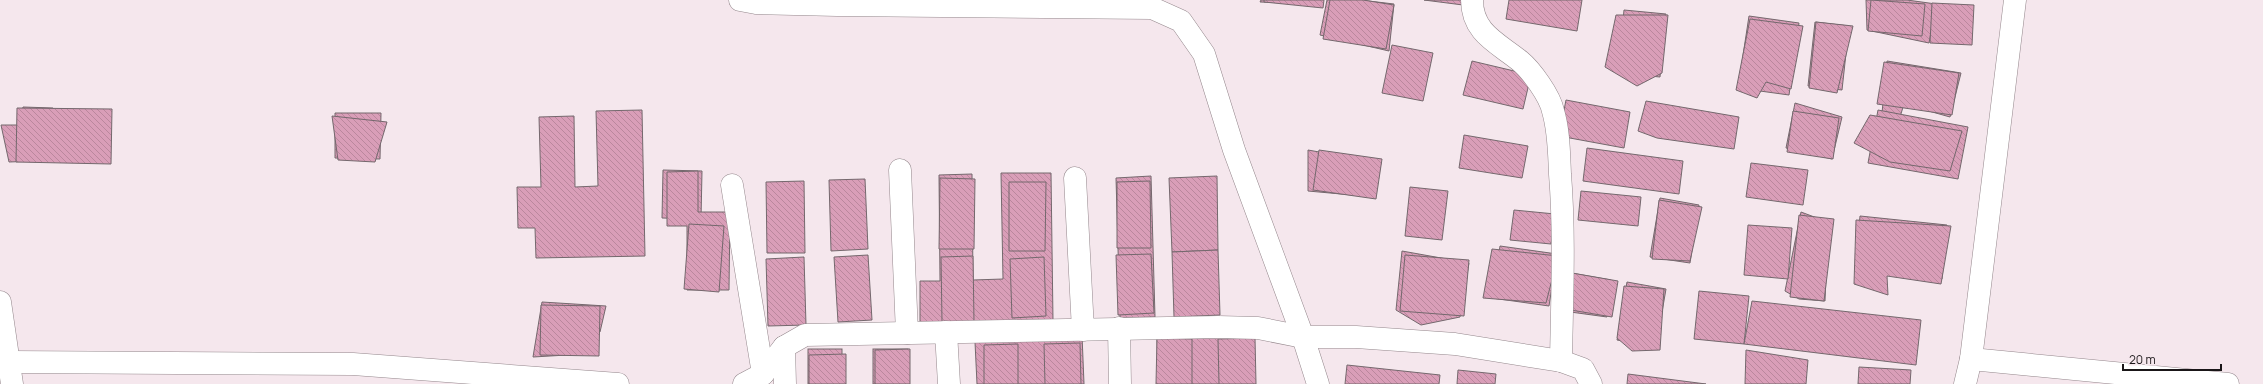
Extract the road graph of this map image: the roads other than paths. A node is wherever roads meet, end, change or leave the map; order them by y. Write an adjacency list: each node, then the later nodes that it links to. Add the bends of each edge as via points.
1 (740, 0): 12 (street, via 756,3 837,6 1152,8 1181,21 1204,54 1234,150)
2 (1472, 0): 15 (street, via 1472,8 1479,26 1491,42 1520,62 1536,80 1553,110 1559,152 1564,236)
3 (2015, 0): 14 (street)
4 (900, 170): 11 (street)
5 (1075, 178): 9 (street)
6 (732, 185): 17 (street)
7 (0, 302): 16 (street)
8 (1119, 328): 9 (street); 12 (street, via 1258,328); 23 (street)
9 (1083, 330): 10 (street)
10 (946, 332): 11 (street); 22 (street)
11 (907, 333): 13 (street, via 805,335)
12 (1303, 337): 15 (street, via 1455,344); 24 (street)
13 (784, 347): 17 (street); 21 (street)
14 (1971, 359): 26 (street); 27 (street)
15 (1561, 361): 25 (street, via 1583,369)
16 (9, 362): 18 (street); 19 (street, via 353,364)
17 (763, 374): 20 (street)
18 (12, 384)
19 (618, 384)
20 (744, 384)
21 (785, 384)
22 (949, 384)
23 (1120, 384)
24 (1318, 384)
25 (1591, 384)
26 (1965, 384)
27 (2228, 384)

